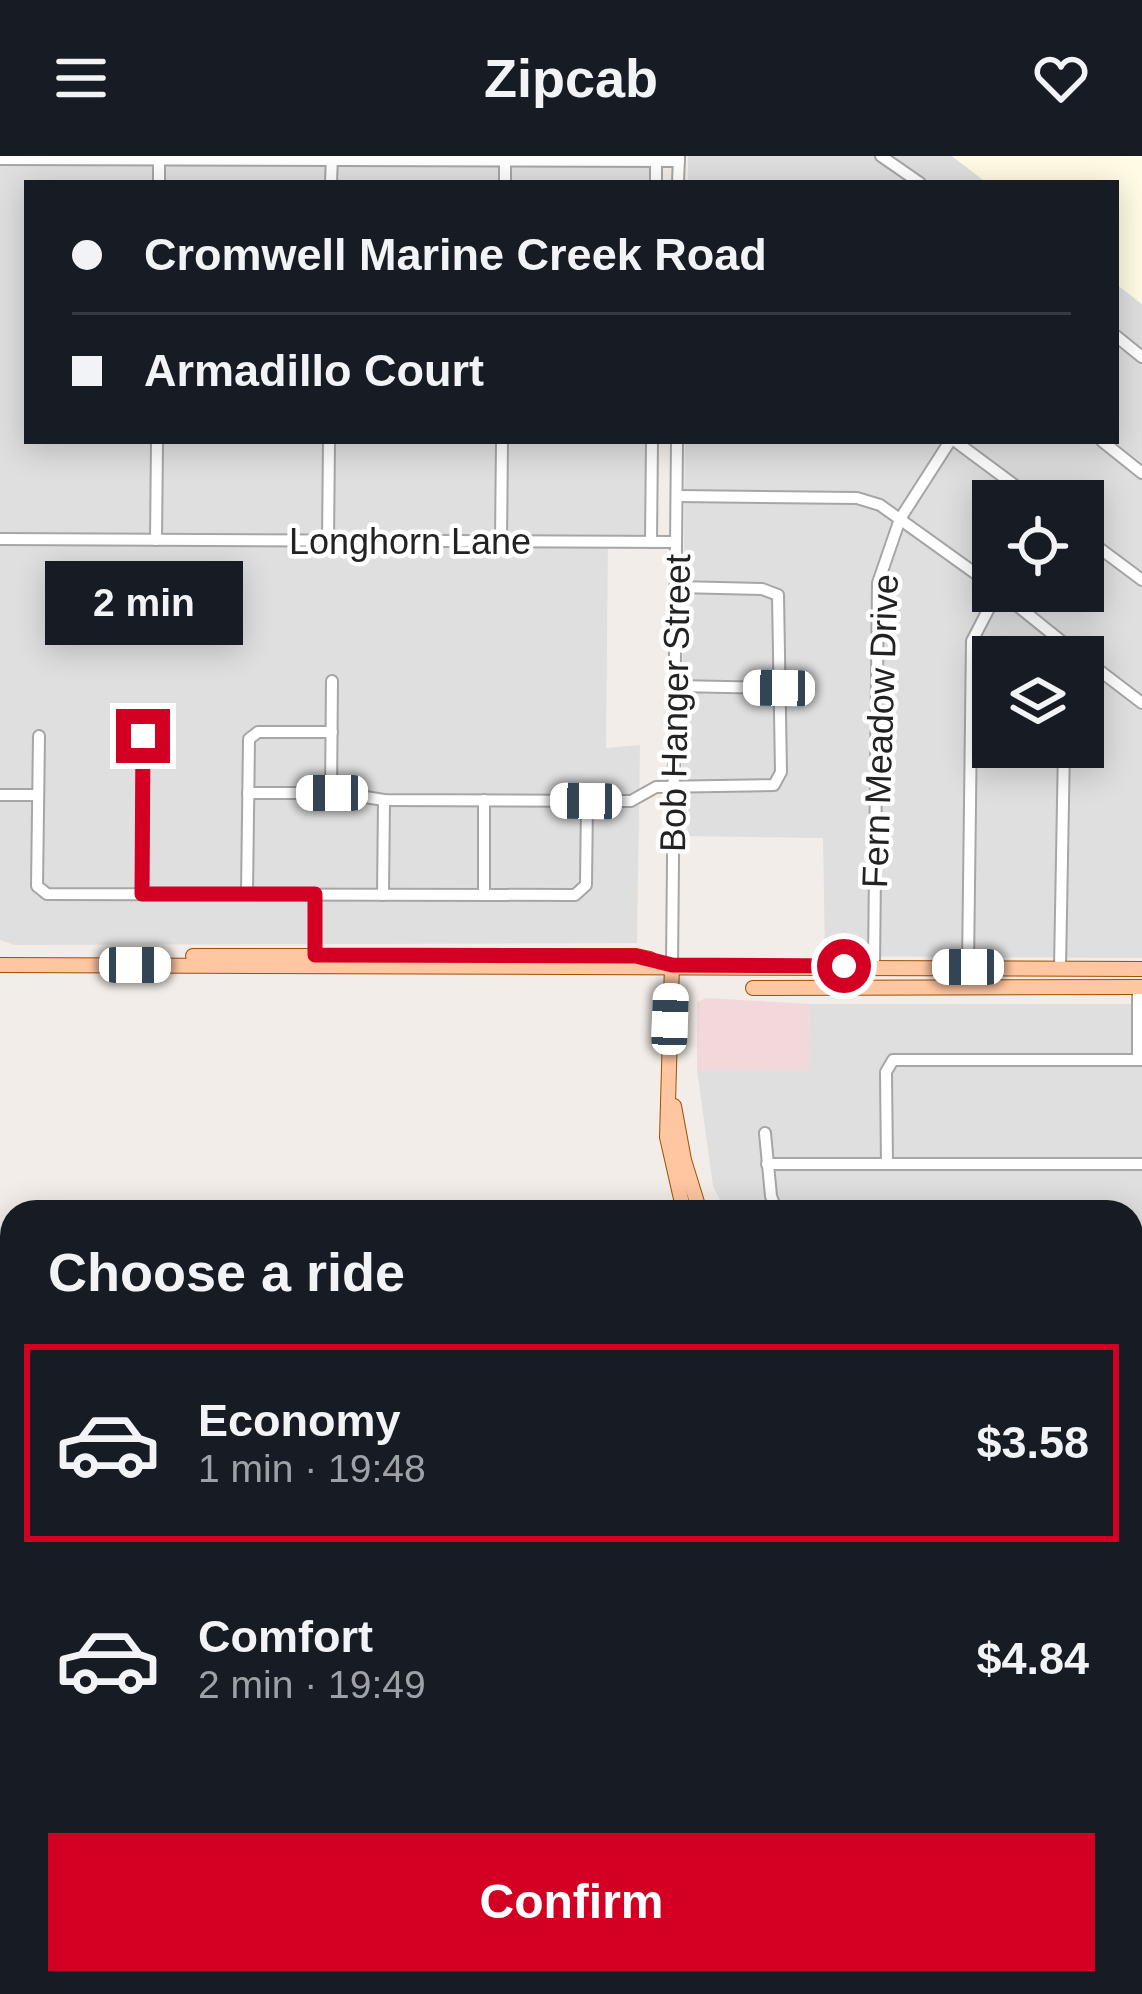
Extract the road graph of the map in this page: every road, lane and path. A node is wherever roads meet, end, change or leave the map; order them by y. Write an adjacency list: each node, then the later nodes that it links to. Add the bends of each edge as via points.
1 (881, 156): 8 (street)
2 (159, 157): 3 (street); 5 (street)
3 (332, 158): 4 (street)
4 (505, 158): 6 (street)
5 (0, 159)
6 (656, 159): 7 (street)
7 (679, 159)
8 (898, 160)
9 (157, 444): 22 (street)
10 (329, 444): 23 (street)
11 (502, 444): 24 (street)
12 (652, 444): 25 (street, Bob Hanger Street)
13 (677, 444): 19 (street, Bob Hanger Street)
14 (951, 444): 20 (street, Fern Meadow Drive)
15 (957, 444): 18 (street)
16 (1106, 444): 17 (street)
17 (1142, 473)
18 (1007, 480)
19 (677, 496): 20 (street, via 834,495 880,505); 26 (street, Bob Hanger Street)
20 (900, 519): 28 (street); 60 (street, Fern Meadow Drive, via 878,583)
21 (0, 539): 22 (street, Longhorn Lane)
22 (156, 540): 23 (street, Longhorn Lane)
23 (328, 540): 24 (street, Longhorn Lane)
24 (501, 541): 25 (street, Longhorn Lane)
25 (651, 542): 26 (street, Longhorn Lane)
26 (676, 542): 30 (street, Bob Hanger Street)
27 (1104, 552): 29 (street)
28 (972, 571)
29 (1142, 580)
30 (677, 587): 36 (street, Bob Hanger Street); 37 (street, via 778,595)
31 (986, 612): 61 (street, via 973,641)
32 (1025, 612): 33 (street)
33 (1055, 636)
34 (1104, 675): 38 (street)
35 (332, 681): 39 (street)
36 (675, 686): 37 (street); 43 (street, Bob Hanger Street)
37 (779, 688): 43 (street, via 778,783)
38 (1142, 703)
39 (332, 733): 44 (street, via 250,736); 45 (street)
40 (39, 736): 47 (street)
41 (143, 736): 51 (street)
42 (1064, 768): 62 (street)
43 (674, 787): 50 (street, via 635,801); 58 (street, Bob Hanger Street)
44 (248, 793): 45 (street); 52 (street)
45 (332, 793): 48 (street)
46 (0, 795): 47 (street)
47 (38, 795): 51 (street, via 39,892)
48 (384, 800): 49 (street); 54 (street)
49 (484, 800): 50 (street); 55 (street)
50 (586, 801): 55 (street, via 582,892)
51 (142, 894): 52 (street)
52 (247, 894): 53 (street)
53 (315, 894): 54 (street); 56 (street)
54 (383, 895): 55 (street)
55 (484, 895)
56 (315, 955): 57 (main road); 58 (main road, via 636,956)
57 (0, 961): 58 (main road)
58 (672, 965): 59 (main road); 68 (main road)
59 (812, 966): 60 (main road); 64 (main road)
60 (874, 966): 61 (main road)
61 (968, 967): 62 (main road)
62 (1060, 968): 63 (main road)
63 (1142, 969)
64 (902, 986): 65 (main road); 66 (main road)
65 (753, 988)
66 (1142, 989): 67 (street)
67 (1140, 1060): 71 (street, via 893,1060 886,1072)
68 (669, 1082): 73 (main road, via 667,1136); 74 (main road)
69 (765, 1133): 70 (street)
70 (767, 1164): 71 (street); 75 (street)
71 (887, 1164): 72 (street)
72 (1142, 1164)
73 (681, 1200)
74 (696, 1200)
75 (774, 1200)

